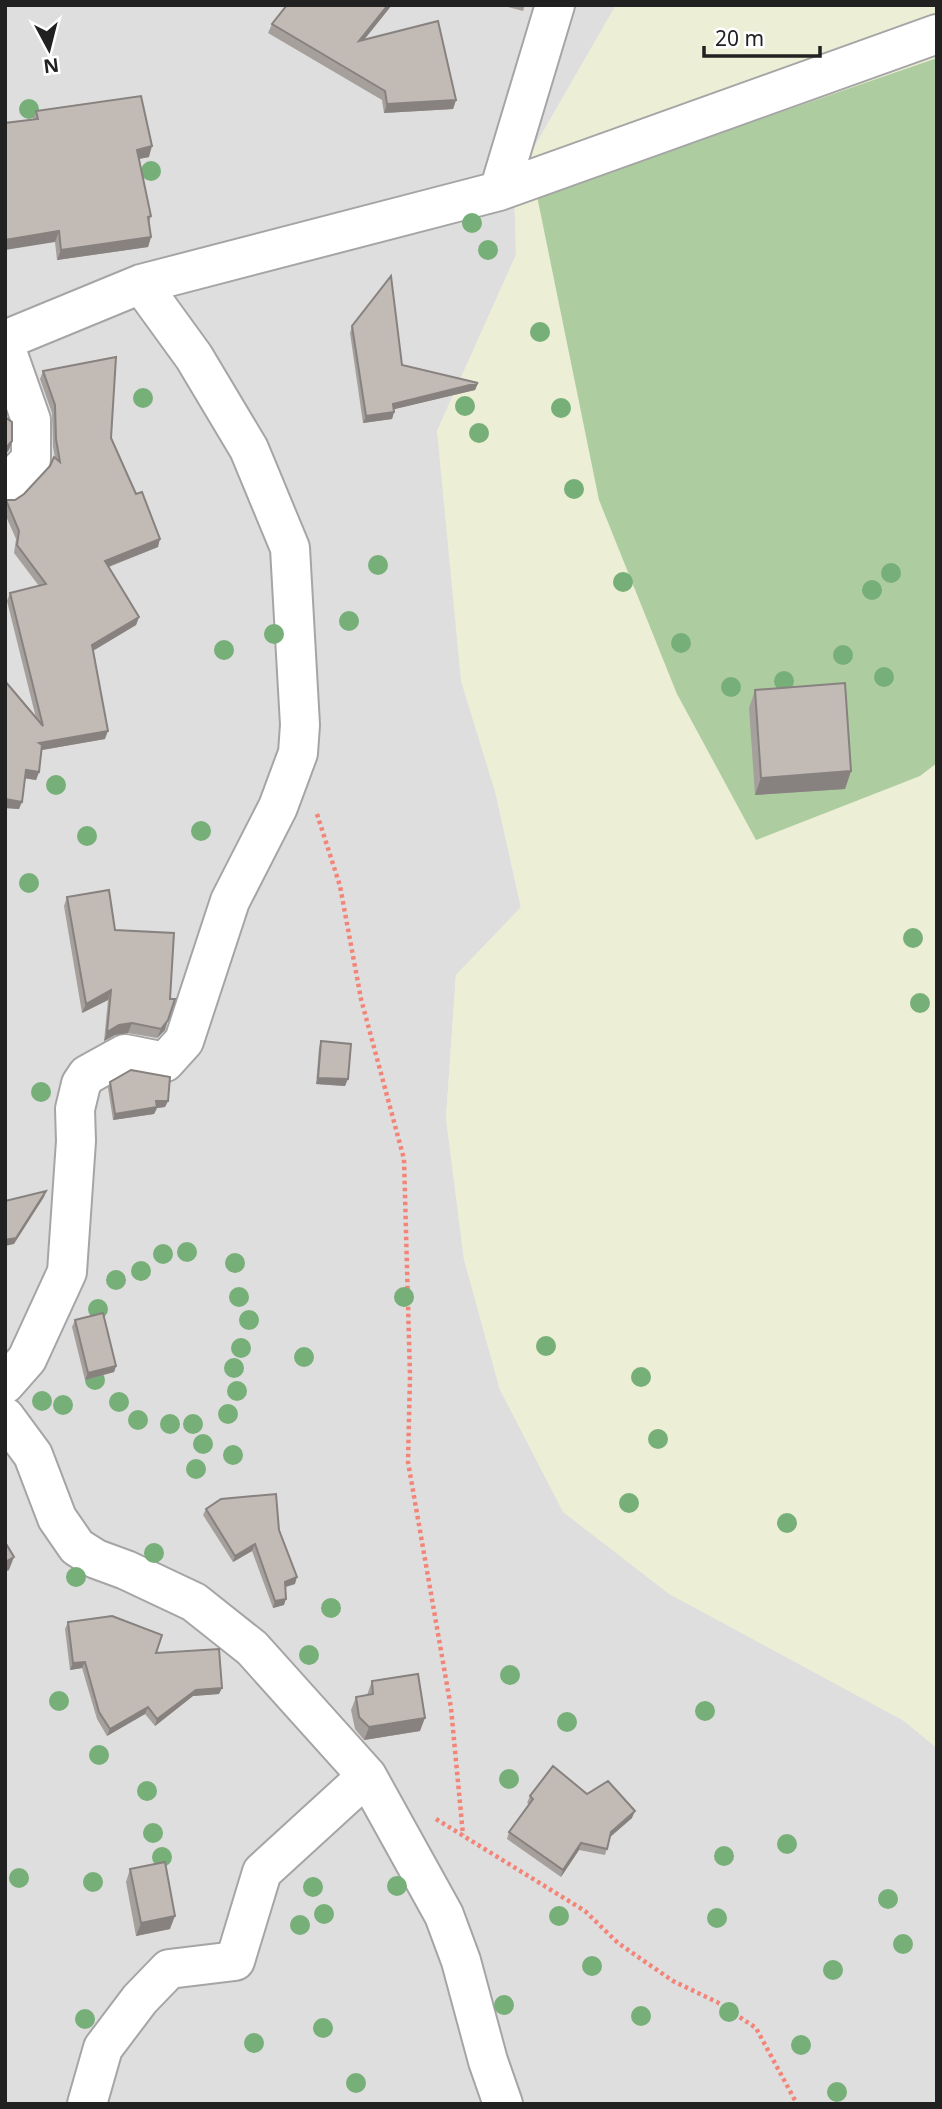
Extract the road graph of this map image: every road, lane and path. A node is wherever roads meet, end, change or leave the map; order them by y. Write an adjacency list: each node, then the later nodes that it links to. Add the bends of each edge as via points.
1 (555, 5): 3 (street)
2 (937, 34): 3 (street)
3 (499, 191): 4 (street)
4 (141, 284): 5 (street); 8 (street, via 194,357 250,449 290,548)
5 (5, 340)
6 (5, 346): 7 (street, via 31,420 31,459)
7 (5, 487)
8 (298, 753): 9 (street, via 278,807 230,901 184,1041 165,1062 125,1054 87,1074 81,1084 75,1109 67,1272 27,1359); 13 (path, via 340,886 361,999 404,1159 411,1376 408,1462 451,1708)
9 (5, 1384)
10 (5, 1417): 11 (street, via 33,1455 57,1518 77,1547 194,1602 252,1648)
11 (367, 1776): 14 (street, via 262,1872 235,1961 169,1969 140,1999 103,2048); 15 (street, via 444,1914)
12 (431, 1815): 13 (path)
13 (463, 1835): 16 (path, via 584,1911 618,1943 673,1981 756,2028)
14 (87, 2104)
15 (503, 2104)
16 (797, 2104)

